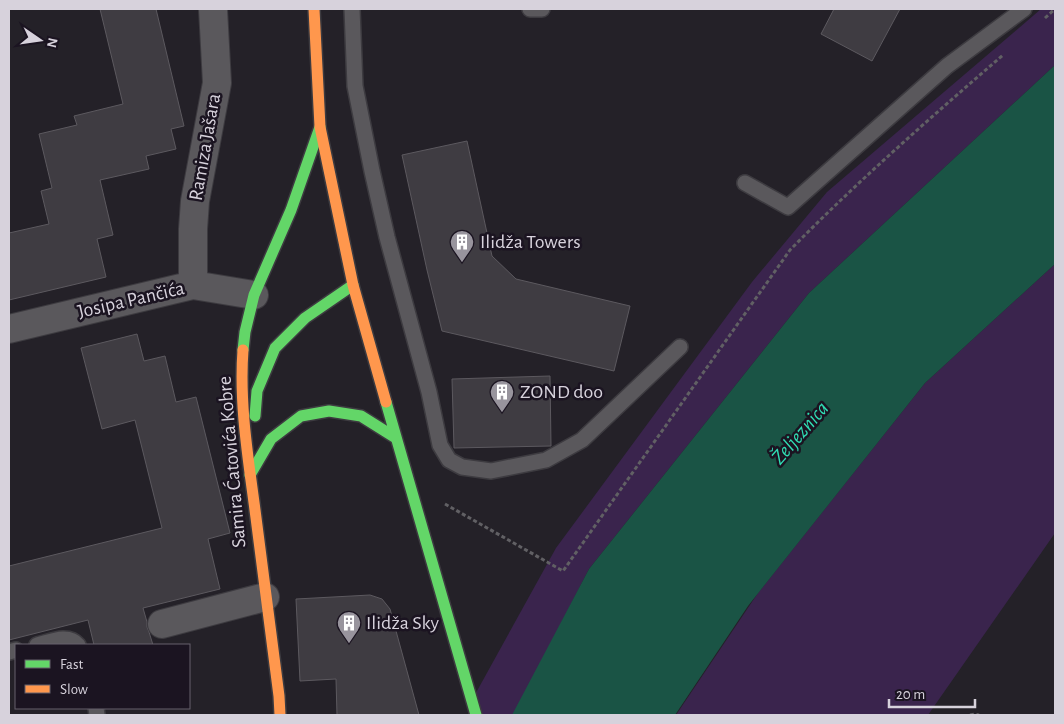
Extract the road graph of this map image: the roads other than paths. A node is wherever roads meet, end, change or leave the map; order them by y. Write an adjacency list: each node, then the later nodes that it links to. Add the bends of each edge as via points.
1 (213, 9): 9 (street, Ramiza Jašara, via 217,83 195,201)
2 (352, 9): 13 (lane, via 354,86 372,170 440,446 449,460 462,467 491,471 546,460 582,440)
3 (530, 9): 4 (lane)
4 (542, 9)
5 (1024, 9): 8 (lane, via 947,66 788,206)
6 (316, 11): 7 (main road, Samira Ćatovića Kobre)
7 (320, 127): 10 (main road, Samira Ćatovića Kobre); 11 (main road, Samira Ćatovića Kobre, via 291,210)
8 (745, 183)
9 (193, 284): 11 (street, Josipa Pančića); 12 (street, Josipa Pančića)
10 (353, 285): 14 (main road, Samira Ćatovića Kobre); 15 (main road, via 305,318 275,348 257,391)
11 (254, 295): 15 (main road, Samira Ćatovića Kobre, via 245,332 242,367)
12 (9, 329)
13 (680, 347)
14 (396, 438): 15 (main road, via 361,416 329,411 301,416 271,439); 21 (main road, Samira Ćatovića Kobre)
15 (250, 475): 16 (main road, Samira Ćatovića Kobre)
16 (265, 597): 17 (street); 20 (main road, Samira Ćatovića Kobre)
17 (162, 624)
18 (42, 644): 19 (lane, via 64,639)
19 (77, 644)
20 (280, 715)
21 (476, 715)

